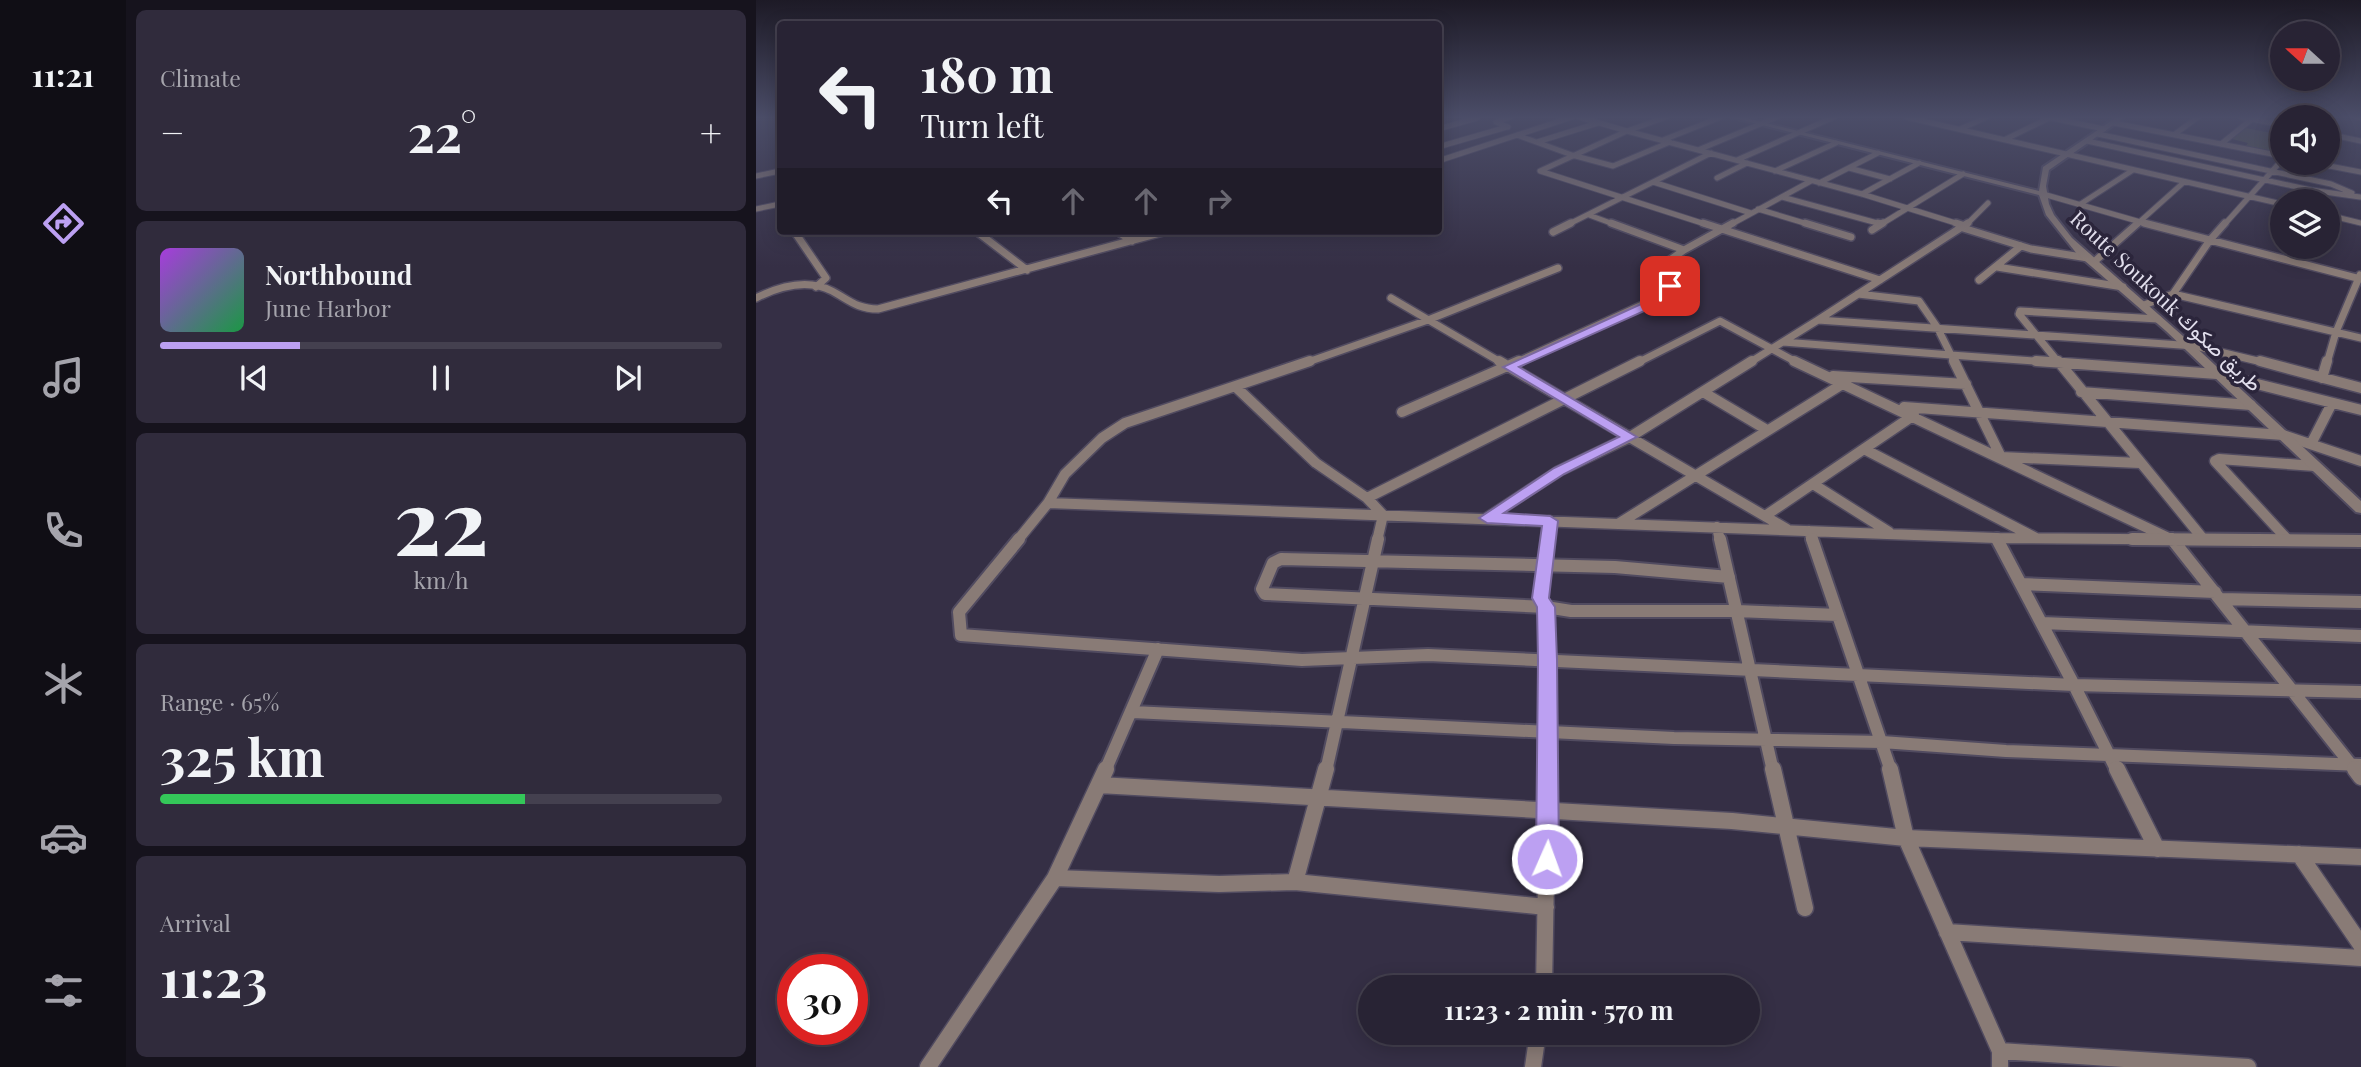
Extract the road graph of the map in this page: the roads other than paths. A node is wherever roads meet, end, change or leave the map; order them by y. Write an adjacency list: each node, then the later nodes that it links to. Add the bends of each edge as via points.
1 (1548, 167): 30 (street, via 1540,171)
2 (1684, 167): 26 (street)
3 (1739, 167): 21 (street)
4 (1760, 167): 14 (street)
5 (1784, 167): 14 (street)
6 (1912, 167): 22 (street)
7 (1934, 167): 18 (street)
8 (2049, 167): 28 (street, Route Soukouk طريق صكوك, via 2043,177)
9 (2120, 167): 13 (street)
10 (2203, 167): 23 (street)
11 (1849, 168): 22 (street); 24 (street)
12 (2340, 168): 17 (street)
13 (2133, 170): 25 (street); 36 (street)
14 (1775, 171): 24 (street)
15 (777, 172): 20 (street)
16 (2270, 172): 23 (street)
17 (2358, 172)
18 (1963, 174): 28 (street); 38 (street)
19 (2289, 175): 32 (street, via 2331,184)
20 (756, 176)
21 (1717, 178)
22 (1889, 180): 27 (street)
23 (2262, 180): 29 (street); 32 (street)
24 (1815, 182): 27 (street); 31 (street)
25 (2184, 182): 29 (street); 42 (street)
26 (1653, 183): 30 (street); 39 (street)
27 (1861, 194): 38 (street)
28 (2043, 194): 36 (street); 58 (street, Route Soukouk طريق صكوك, via 2054,220)
29 (2247, 196): 33 (street); 54 (street)
30 (1623, 197): 40 (street); 46 (street)
31 (1782, 197): 39 (street); 44 (street)
32 (2361, 197)
33 (2270, 201)
34 (1988, 203): 45 (street)
35 (777, 204): 37 (street)
36 (2079, 205): 42 (street)
37 (756, 209)
38 (1909, 209): 44 (street); 45 (street)
39 (1755, 211): 46 (street); 53 (street)
40 (1590, 215): 48 (street); 57 (street)
41 (2340, 218): 43 (street)
42 (2140, 222): 54 (street); 58 (street)
43 (2361, 223)
44 (1881, 224): 47 (street)
45 (1964, 227): 56 (street); 63 (street)
46 (1722, 230): 57 (street); 63 (street)
47 (1872, 230)
48 (1553, 232)
49 (797, 235): 65 (street, via 826,278)
50 (981, 235): 61 (street)
51 (1123, 235): 55 (street)
52 (1153, 235): 55 (street)
53 (1851, 237)
54 (2210, 240): 62 (street); 67 (street)
55 (1132, 241): 61 (street)
56 (2021, 246): 58 (street); 59 (street)
57 (1684, 250): 84 (street, via 1662,265 1661,274 1671,292)
58 (2091, 260): 66 (street, Route Soukouk طريق صكوك)
59 (1997, 267): 64 (street); 66 (street)
60 (1558, 268): 73 (street)
61 (1027, 270): 65 (street, via 878,309 852,307)
62 (2360, 277): 76 (street)
63 (1880, 280): 68 (street)
64 (1979, 280)
65 (816, 287): 70 (street, via 791,285)
66 (2123, 287): 71 (street, Route Soukouk طريق صكوك)
67 (2173, 293): 71 (street); 76 (street)
68 (1858, 294): 74 (street); 75 (street, via 1919,301)
69 (1391, 298): 73 (street)
70 (756, 299)
71 (2144, 305): 72 (street, Route Soukouk طريق صكوك)
72 (2158, 319): 77 (street, via 2020,310); 80 (street, Route Soukouk طريق صكوك)
73 (1428, 320): 84 (street); 91 (street)
74 (1818, 320): 75 (street); 79 (street)
75 (1937, 327): 77 (street); 82 (street)
76 (2336, 332): 78 (street); 87 (street)
77 (2033, 333): 80 (street); 83 (street)
78 (2361, 338)
79 (1783, 342): 81 (street); 82 (street)
80 (2186, 346): 85 (street, Route Soukouk طريق صكوك); 87 (street)
81 (1771, 350): 86 (street); 93 (street); 95 (street, via 1720,321)
82 (1951, 355): 83 (street); 89 (street)
83 (2056, 361): 85 (street); 94 (street)
84 (1509, 367): 95 (street); 100 (street)
85 (2217, 374): 96 (street); 97 (street, Route Soukouk طريق صكوك)
86 (1826, 375): 88 (street); 89 (street)
87 (2322, 378): 90 (street)
88 (1844, 383): 98 (street); 104 (street)
89 (1966, 384): 101 (street)
90 (2345, 384): 92 (street); 96 (street)
91 (1236, 387): 115 (street, via 1316,463); 116 (street, via 1125,422 1065,474)
92 (2361, 388)
93 (1703, 392): 104 (street); 106 (street)
94 (2081, 392): 97 (street); 103 (street)
95 (1565, 400): 106 (street); 115 (street)
96 (2337, 404): 99 (street); 107 (street)
97 (2251, 405): 105 (street, Route Soukouk طريق صكوك)
98 (1895, 406): 101 (street); 102 (street)
99 (2361, 410)
100 (1402, 412)
101 (1981, 413): 103 (street); 109 (street)
102 (1914, 415): 108 (street); 109 (street)
103 (2105, 422): 105 (street); 111 (street)
104 (1767, 430): 113 (street)
105 (2283, 435): 107 (street); 112 (street, Route Soukouk طريق صكوك)
106 (1630, 437): 113 (street); 120 (street, via 1559,471)
107 (2311, 444): 110 (street)
108 (1864, 449): 114 (street); 128 (street)
109 (2001, 457): 111 (street); 129 (street)
110 (2361, 461)
111 (2140, 463): 130 (street)
112 (2315, 466): 117 (street, Route Soukouk طريق صكوك); 131 (street, via 2215,461)
113 (1694, 475): 119 (street); 122 (street)
114 (1813, 484): 119 (street); 126 (street)
115 (1367, 498): 118 (street)
116 (1048, 503): 118 (street); 146 (street, via 959,612 961,635)
117 (2361, 509)
118 (1383, 515): 120 (street); 133 (street)
119 (1765, 516): 124 (street)
120 (1487, 518): 121 (street)
121 (1550, 521): 122 (street); 134 (street)
122 (1618, 524): 123 (street)
123 (1717, 527): 124 (street); 135 (street)
124 (1789, 530): 125 (street)
125 (1809, 531): 126 (street); 142 (street)
126 (1891, 534): 127 (street)
127 (1996, 538): 128 (street); 136 (street)
128 (2039, 539): 129 (street)
129 (2174, 540): 130 (street); 137 (street)
130 (2204, 540): 131 (street)
131 (2288, 540): 132 (street)
132 (2361, 541)
133 (1372, 561): 134 (street); 138 (street); 138 (street, via 1276,560 1262,592)
134 (1545, 566): 135 (street); 140 (street, via 1541,598)
135 (1729, 577): 141 (street)
136 (2021, 584): 137 (street); 143 (street)
137 (2218, 596): 139 (street); 144 (street)
138 (1366, 598): 140 (street); 147 (street)
139 (2361, 602)
140 (1546, 607): 141 (street); 148 (street)
141 (1737, 611): 142 (street); 149 (street)
142 (1838, 615): 150 (street)
143 (2042, 623): 144 (street); 151 (street)
144 (2246, 629): 145 (street); 152 (street)
145 (2361, 636)
146 (1158, 649): 147 (street, via 1302,660); 154 (street)
147 (1353, 658): 148 (street, via 1428,655); 155 (street)
148 (1547, 660): 149 (street); 156 (street)
149 (1751, 668): 150 (street); 157 (street)
150 (1858, 675): 151 (street); 158 (street)
151 (2074, 685): 152 (street); 159 (street)
152 (2293, 690): 153 (street); 160 (street)
153 (2361, 692)
154 (1133, 712): 155 (street); 162 (street)
155 (1338, 721): 156 (street); 163 (street)
156 (1548, 731): 157 (street); 164 (street)
157 (1767, 738): 158 (street); 165 (street)
158 (1882, 742): 159 (street); 166 (street)
159 (2109, 754): 160 (street); 167 (street)
160 (2356, 765): 161 (street)
161 (2361, 777)
162 (1099, 785): 163 (street); 170 (street)
163 (1320, 799): 164 (street); 171 (street)
164 (1549, 811): 165 (street); 172 (street)
165 (1788, 826): 166 (street); 173 (street)
166 (1906, 838): 167 (street); 174 (street)
167 (2157, 849): 168 (street)
168 (2299, 854): 169 (street); 175 (street)
169 (2361, 856)
170 (1055, 878): 171 (street); 180 (street)
171 (1295, 882): 172 (street)
172 (1546, 907): 177 (street)
173 (1805, 908)
174 (1947, 932): 176 (street); 179 (street)
175 (2361, 945)
176 (2361, 958)
177 (1544, 975)
178 (1536, 1045): 181 (street)
179 (2000, 1059): 182 (street)
180 (928, 1067)
181 (1533, 1067)
182 (2248, 1067)

